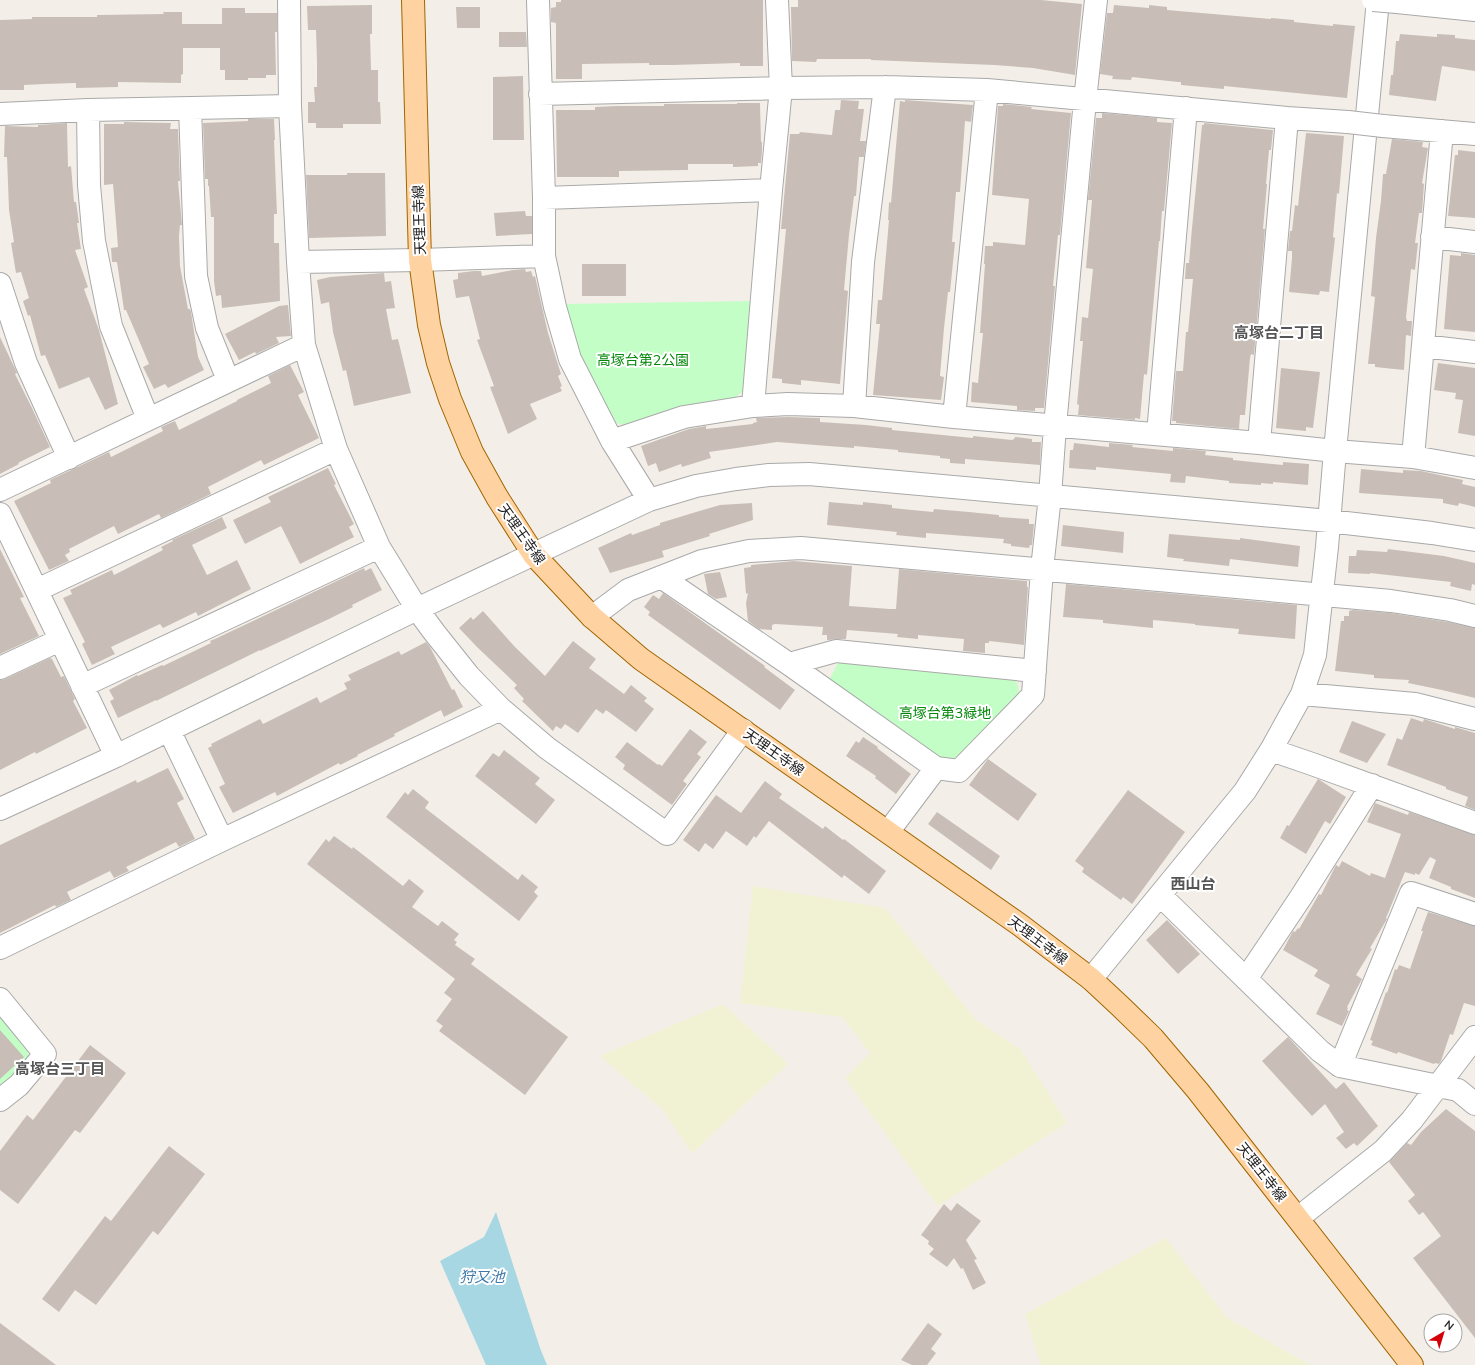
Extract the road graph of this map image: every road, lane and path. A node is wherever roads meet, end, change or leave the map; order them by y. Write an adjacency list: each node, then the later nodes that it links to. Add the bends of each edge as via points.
1 (289, 0): 14 (street)
2 (413, 0): 27 (main road, 天理王寺線)
3 (538, 0): 12 (street)
4 (777, 0): 10 (street)
5 (1096, 0): 13 (street)
6 (1372, 0): 7 (street, bridge)
7 (1388, 1): 8 (street); 43 (street)
8 (1475, 10)
9 (885, 87): 10 (street); 11 (street); 35 (street, via 863,262)
10 (781, 88): 12 (street); 22 (street)
11 (987, 90): 13 (street); 36 (street)
12 (540, 94): 23 (street)
13 (1085, 100): 16 (street); 38 (street)
14 (290, 106): 15 (street); 28 (street)
15 (190, 108): 17 (street); 33 (street, via 196,276 207,328)
16 (1186, 108): 19 (street); 39 (street)
17 (88, 110): 18 (street); 37 (street, via 89,185 94,241 111,326)
18 (0, 114)
19 (1287, 118): 20 (street, bridge); 41 (street)
20 (1442, 131): 21 (street); 24 (street)
21 (1475, 134)
22 (771, 190): 23 (street); 34 (street)
23 (544, 198): 26 (street)
24 (1432, 237): 25 (street); 31 (street)
25 (1475, 242)
26 (544, 256): 27 (street); 40 (street, via 570,359)
27 (420, 260): 28 (street); 54 (main road, 天理王寺線, via 429,325 438,362 460,426 500,502)
28 (298, 262): 30 (street)
29 (0, 284): 45 (street, via 26,363)
30 (304, 344): 33 (street); 42 (street)
31 (1423, 346): 32 (street); 44 (street)
32 (1475, 352)
33 (228, 380): 37 (street)
34 (753, 406): 35 (street); 40 (street, via 684,417)
35 (854, 406): 36 (street)
36 (954, 417): 38 (street)
37 (148, 419): 45 (street)
38 (1055, 426): 39 (street); 48 (street)
39 (1158, 434): 41 (street)
40 (612, 441): 49 (street)
41 (1259, 443): 43 (street)
42 (336, 449): 53 (street); 57 (street)
43 (1335, 451): 44 (street); 51 (street)
44 (1413, 457): 46 (street)
45 (69, 458): 47 (street)
46 (1475, 468)
47 (0, 490)
48 (1050, 496): 49 (street, via 809,474 736,479 696,486); 51 (street); 55 (street)
49 (649, 500): 54 (street)
50 (0, 514): 57 (street)
51 (1329, 521): 52 (street); 58 (street)
52 (1475, 540)
53 (378, 547): 59 (street); 66 (street)
54 (534, 555): 59 (street); 61 (main road, 天理王寺線)
55 (1042, 569): 56 (street, via 801,548 750,550 702,561); 58 (street); 65 (street)
56 (661, 576): 61 (street, via 628,590); 63 (street)
57 (37, 590): 62 (street)
58 (1322, 595): 60 (street, via 1390,601); 67 (street, via 1315,655)
59 (417, 609): 68 (street, via 469,676); 70 (street)
60 (1475, 616)
61 (592, 618): 71 (main road, 天理王寺線, via 641,659)
62 (60, 640): 64 (street); 66 (street)
63 (789, 664): 65 (street, via 836,651); 74 (street)
64 (0, 668)
65 (1035, 671): 74 (street, via 1033,695 959,771)
66 (82, 686): 73 (street)
67 (1302, 694): 69 (street, via 1415,704); 72 (street)
68 (502, 710): 71 (street, via 547,748 667,834); 79 (street)
69 (1475, 719)
70 (169, 730): 73 (street); 79 (street)
71 (743, 730): 78 (main road, 天理王寺線)
72 (1271, 750): 75 (street); 80 (street, via 1245,791)
73 (116, 756): 76 (street)
74 (936, 768): 78 (street)
75 (1372, 785): 77 (street); 84 (street)
76 (0, 809)
77 (1475, 822)
78 (888, 832): 83 (main road, 天理王寺線, via 1020,925)
79 (222, 840): 82 (street)
80 (1160, 896): 83 (street); 84 (street)
81 (1475, 914): 87 (street, via 1411,893)
82 (0, 948)
83 (1091, 979): 91 (main road, 天理王寺線, via 1153,1038)
84 (1246, 979): 87 (street, via 1320,1051)
85 (0, 999): 89 (street, via 45,1054 19,1085)
86 (1475, 1037): 88 (street)
87 (1340, 1066): 88 (street)
88 (1438, 1085): 90 (street, via 1458,1090); 91 (street, via 1412,1120 1383,1151)
89 (0, 1100)
90 (1475, 1104)
91 (1298, 1218): 92 (main road, 天理王寺線)
92 (1412, 1365)

